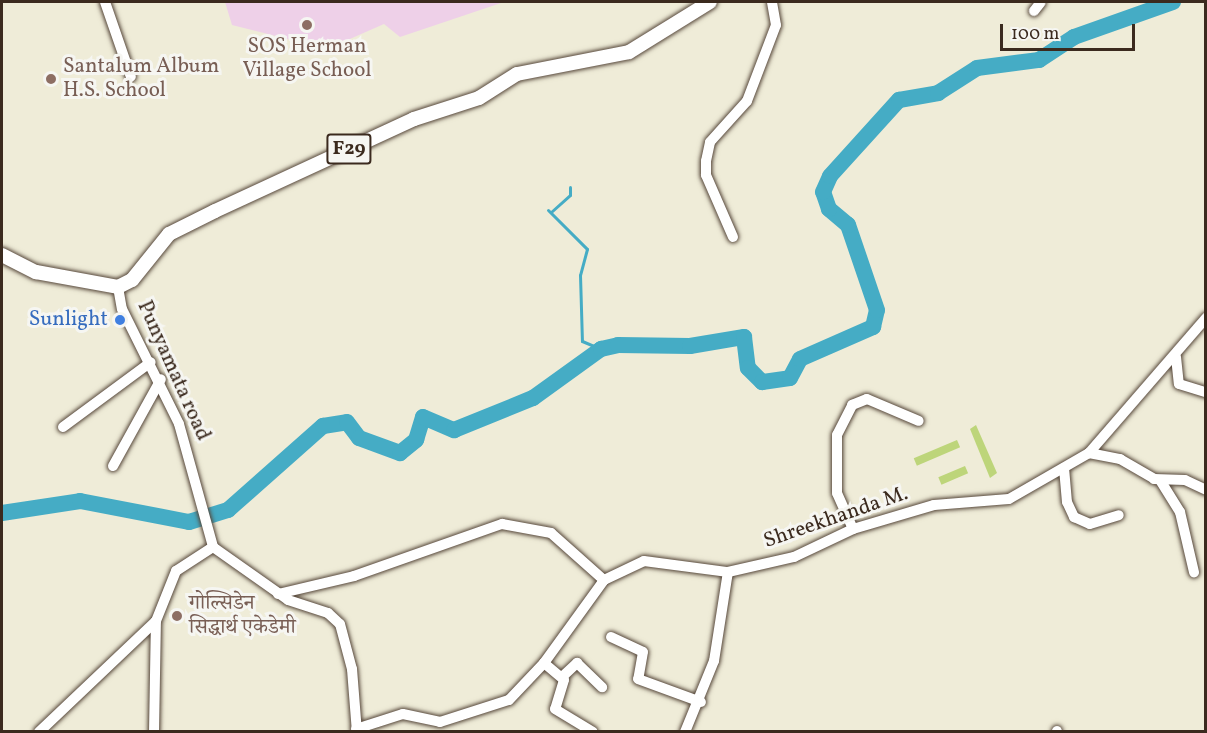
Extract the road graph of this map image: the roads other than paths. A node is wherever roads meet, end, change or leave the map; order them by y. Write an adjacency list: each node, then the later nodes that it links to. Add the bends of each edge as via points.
1 (105, 2): 4 (street)
2 (710, 2): 7 (main road, F29, via 629,52 517,74 479,98 414,119 215,210 169,234 132,280)
3 (772, 2): 5 (street, via 776,25 745,104 710,142 706,161 706,175)
4 (131, 77)
5 (733, 237)
6 (2, 255): 7 (main road, via 36,272)
7 (118, 287): 10 (street, Punyamata road, via 122,309)
8 (1206, 318): 9 (street, Shreekhanda M.)
9 (1176, 357): 12 (street, via 1179,384); 15 (street, Shreekhanda M.)
10 (151, 362): 11 (street, Punyamata road); 14 (street)
11 (160, 379): 16 (street); 22 (street, Punyamata road, via 206,506)
12 (1206, 392)
13 (919, 421): 21 (street, via 867,399 852,405 837,435 837,493)
14 (63, 427)
15 (1089, 453): 17 (street, Shreekhanda M.); 18 (street, via 1120,459)
16 (113, 466)
17 (1064, 468): 20 (street, via 1074,518 1090,524); 21 (street, Shreekhanda M., via 1009,499 934,506)
18 (1160, 480): 19 (street, via 1185,480); 24 (street, via 1180,512)
19 (1206, 490)
20 (1119, 515)
21 (853, 529): 23 (street, Shreekhanda M., via 794,557)
22 (213, 543): 26 (street); 27 (street, via 176,571)
23 (728, 572): 25 (street, via 644,561); 32 (street, via 721,630)
24 (1194, 572)
25 (604, 580): 26 (street, via 551,534 502,524 354,576); 29 (street)
26 (278, 594): 33 (street, via 328,613 340,624 352,669)
27 (156, 621): 34 (street); 35 (street)
28 (611, 636): 32 (street, via 643,652 638,680)
29 (544, 663): 30 (street); 33 (street, via 518,693 499,704 433,723 403,714)
30 (562, 677): 31 (street, via 578,663); 36 (street, via 555,709)
31 (602, 687)
32 (701, 702): 37 (street)
33 (356, 730)
34 (39, 732)
35 (154, 732)
36 (592, 732)
37 (685, 732)

